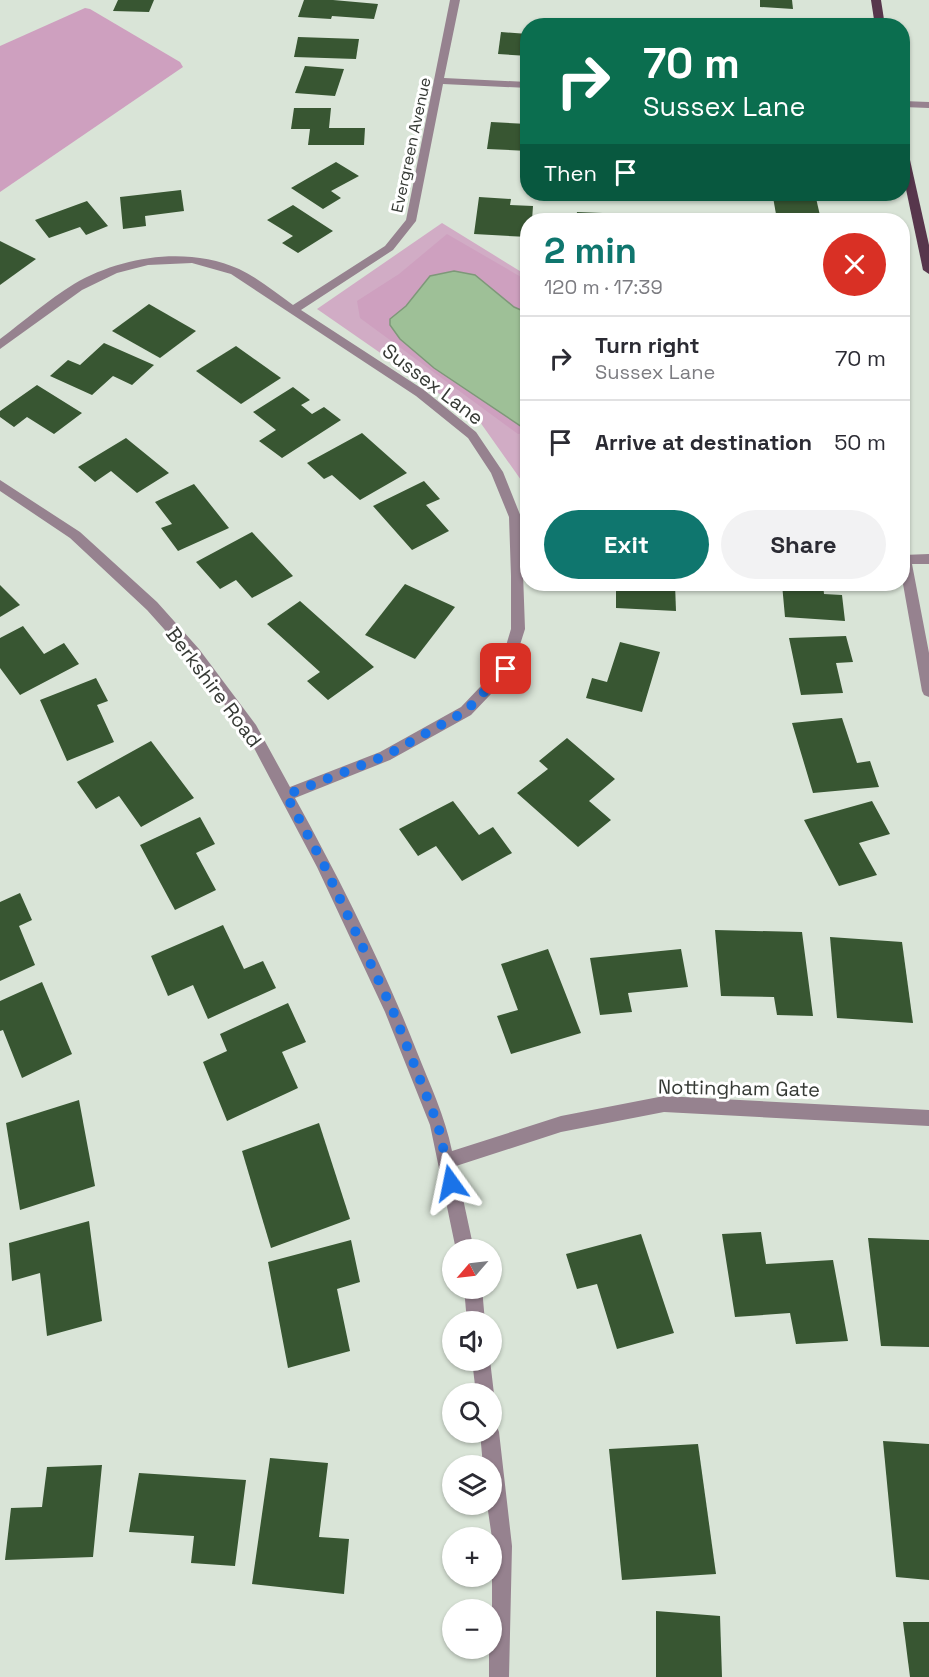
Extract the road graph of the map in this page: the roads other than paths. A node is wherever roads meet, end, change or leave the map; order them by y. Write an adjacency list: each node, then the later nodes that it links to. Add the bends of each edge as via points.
1 (455, 0): 4 (street, Evergreen Avenue)
2 (876, 0): 3 (main road)
3 (879, 18)
4 (440, 81): 5 (street); 10 (street, Evergreen Avenue, via 411,221 389,248)
5 (520, 85)
6 (910, 104): 7 (street)
7 (929, 105)
8 (910, 183): 9 (main road)
9 (929, 270)
10 (294, 310): 11 (street, Sussex Lane, via 235,272 192,260 148,262 114,270 78,287); 17 (street, Sussex Lane, via 420,393 472,435 497,472 515,518 518,629 506,669 466,711 385,756)
11 (0, 345)
12 (0, 485): 17 (street, Berkshire Road, via 75,536 152,606 194,653 250,729)
13 (910, 559): 14 (street)
14 (929, 559)
15 (910, 591): 16 (street)
16 (929, 691)
17 (286, 795): 19 (street, Berkshire Road, via 393,1011 438,1125)
18 (929, 1118): 19 (street, Nottingham Gate, via 664,1104 561,1124)
19 (446, 1161): 20 (street, Berkshire Road)
20 (463, 1239)
21 (490, 1443): 22 (street, via 502,1546)
22 (500, 1677)

